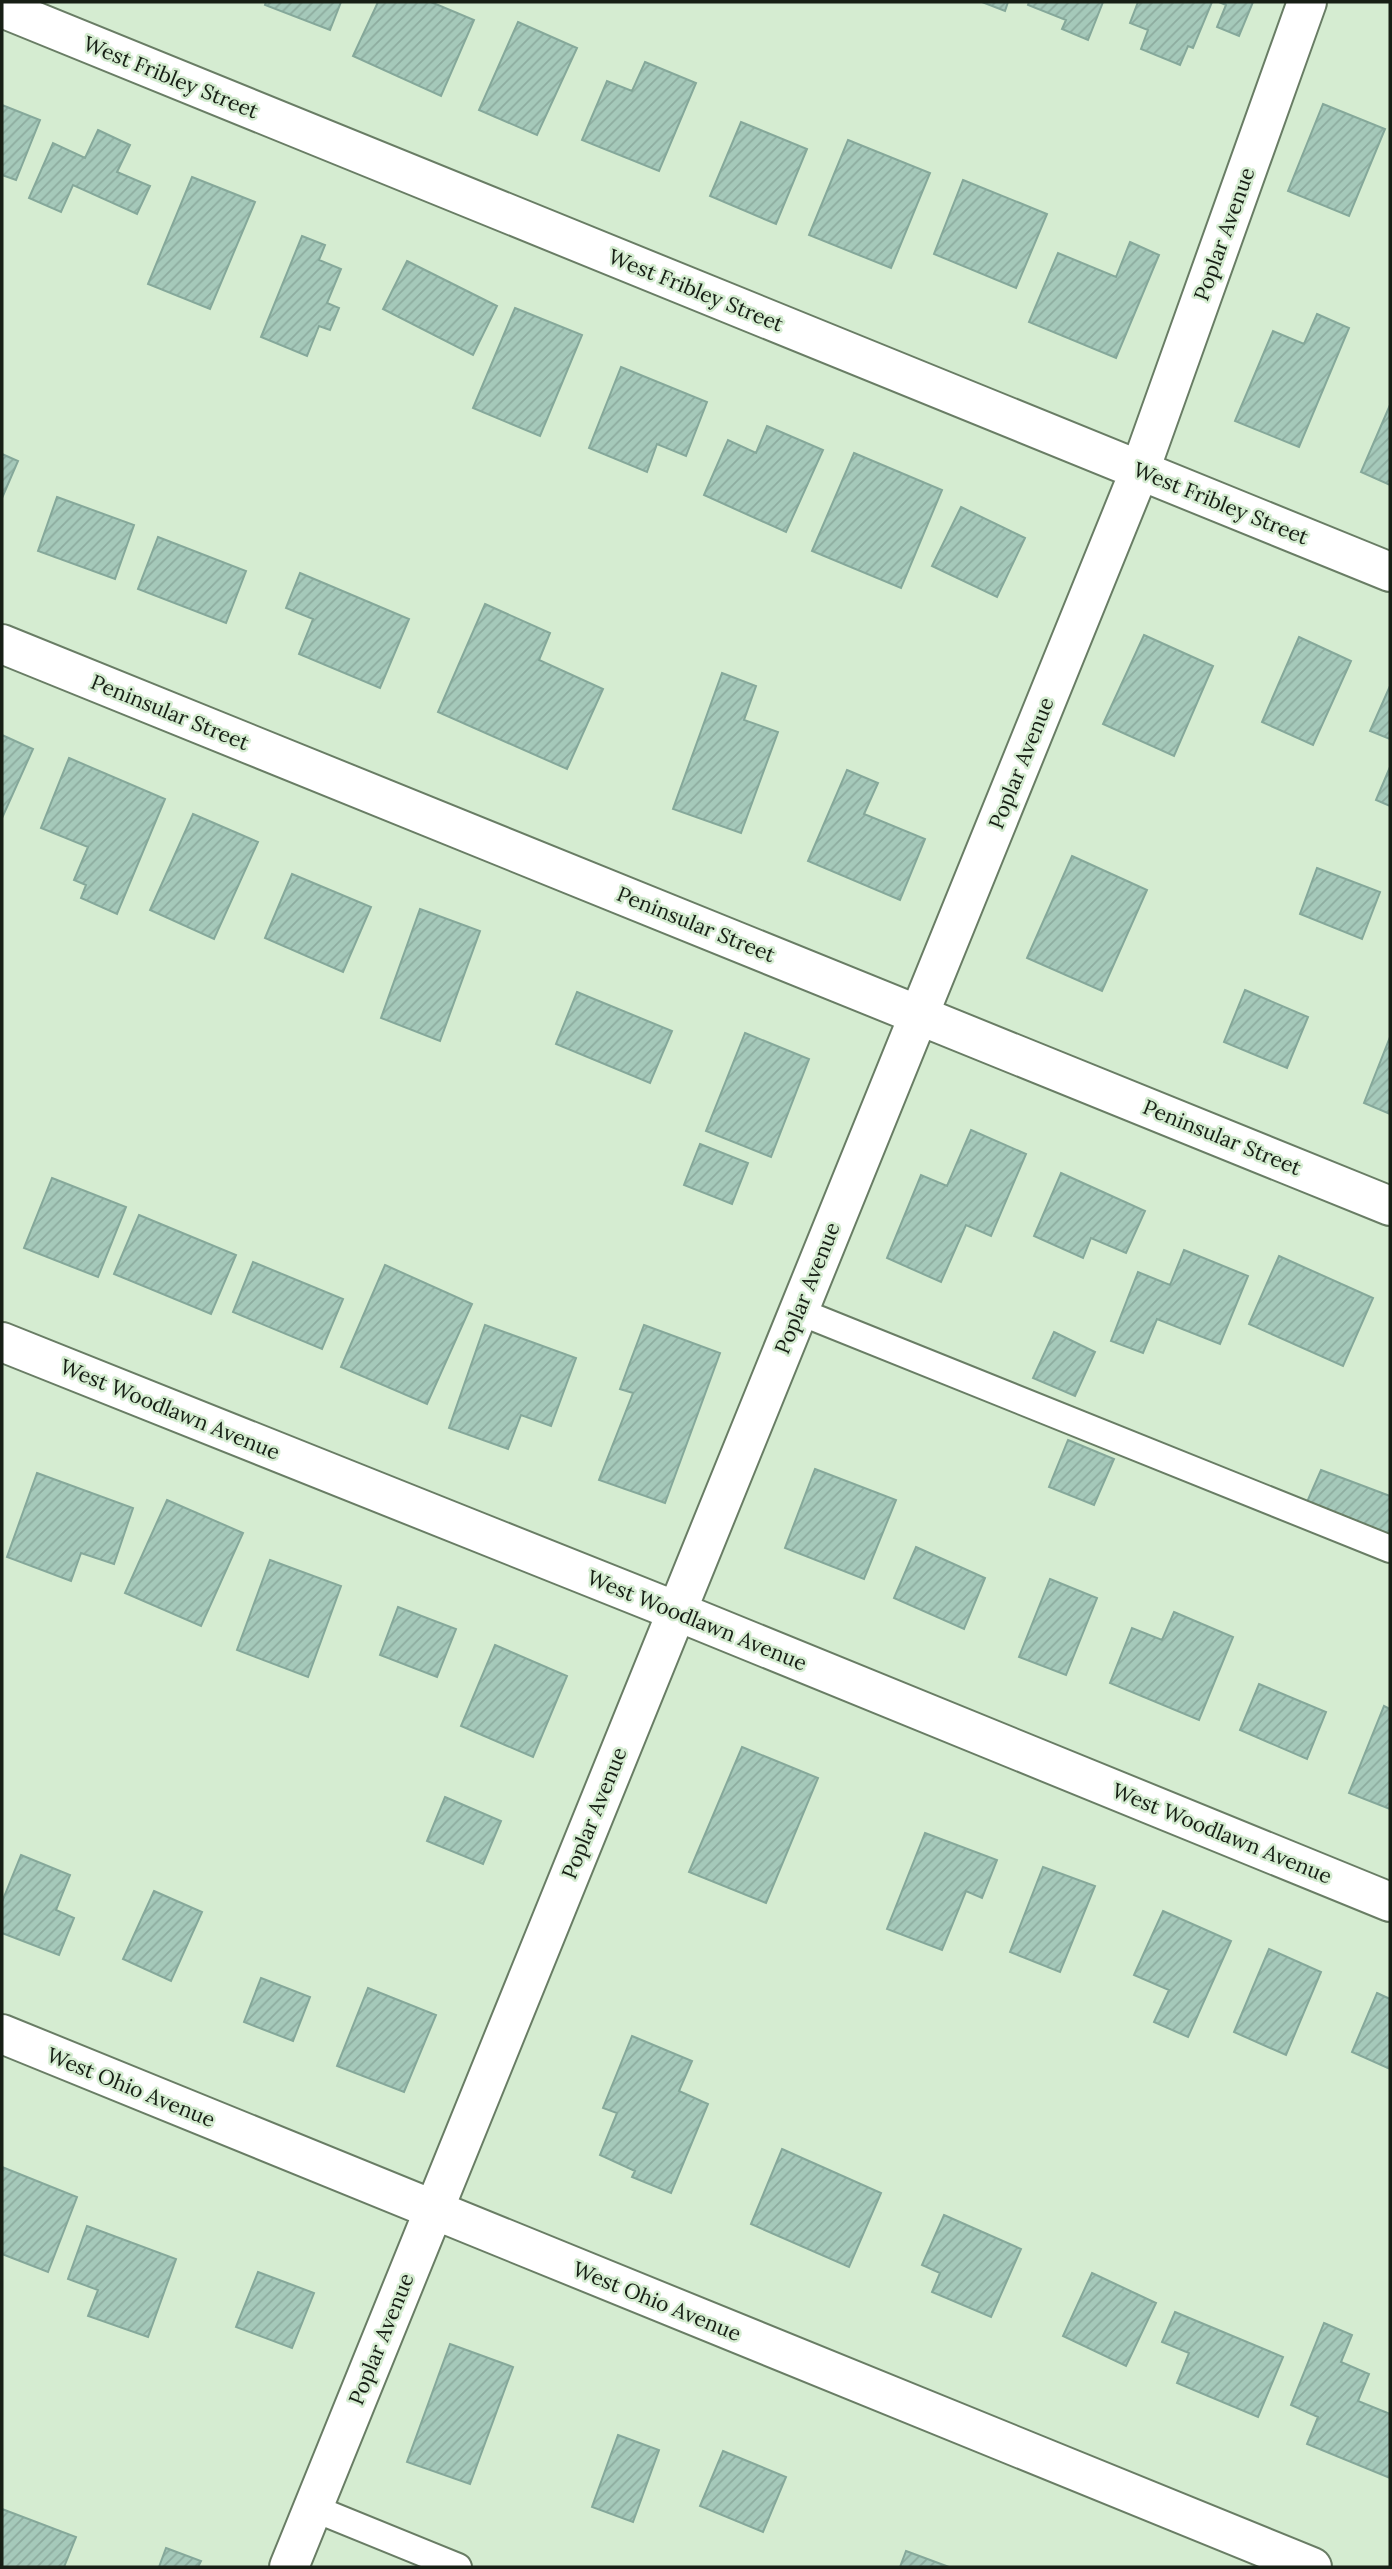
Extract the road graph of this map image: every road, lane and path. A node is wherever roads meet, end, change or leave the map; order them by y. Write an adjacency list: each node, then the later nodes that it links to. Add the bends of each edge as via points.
1 (1307, 2): 3 (street, Poplar Avenue)
2 (2, 8): 3 (street, West Fribley Street)
3 (1140, 470): 4 (street, West Fribley Street); 6 (street, Poplar Avenue)
4 (1390, 572)
5 (2, 644): 6 (street, Peninsular Street)
6 (918, 1014): 7 (street, Peninsular Street); 8 (street, Poplar Avenue)
7 (1390, 1206)
8 (798, 1311): 10 (lane); 11 (street, Poplar Avenue)
9 (2, 1342): 11 (street, West Woodlawn Avenue)
10 (1390, 1549)
11 (676, 1611): 12 (street, West Woodlawn Avenue); 14 (street, Poplar Avenue)
12 (1390, 1902)
13 (2, 2034): 14 (street, West Ohio Avenue)
14 (433, 2210): 15 (street, Poplar Avenue); 18 (street, West Ohio Avenue)
15 (313, 2508): 16 (street, Poplar Avenue); 17 (lane)
16 (289, 2567)
17 (457, 2567)
18 (1311, 2567)

